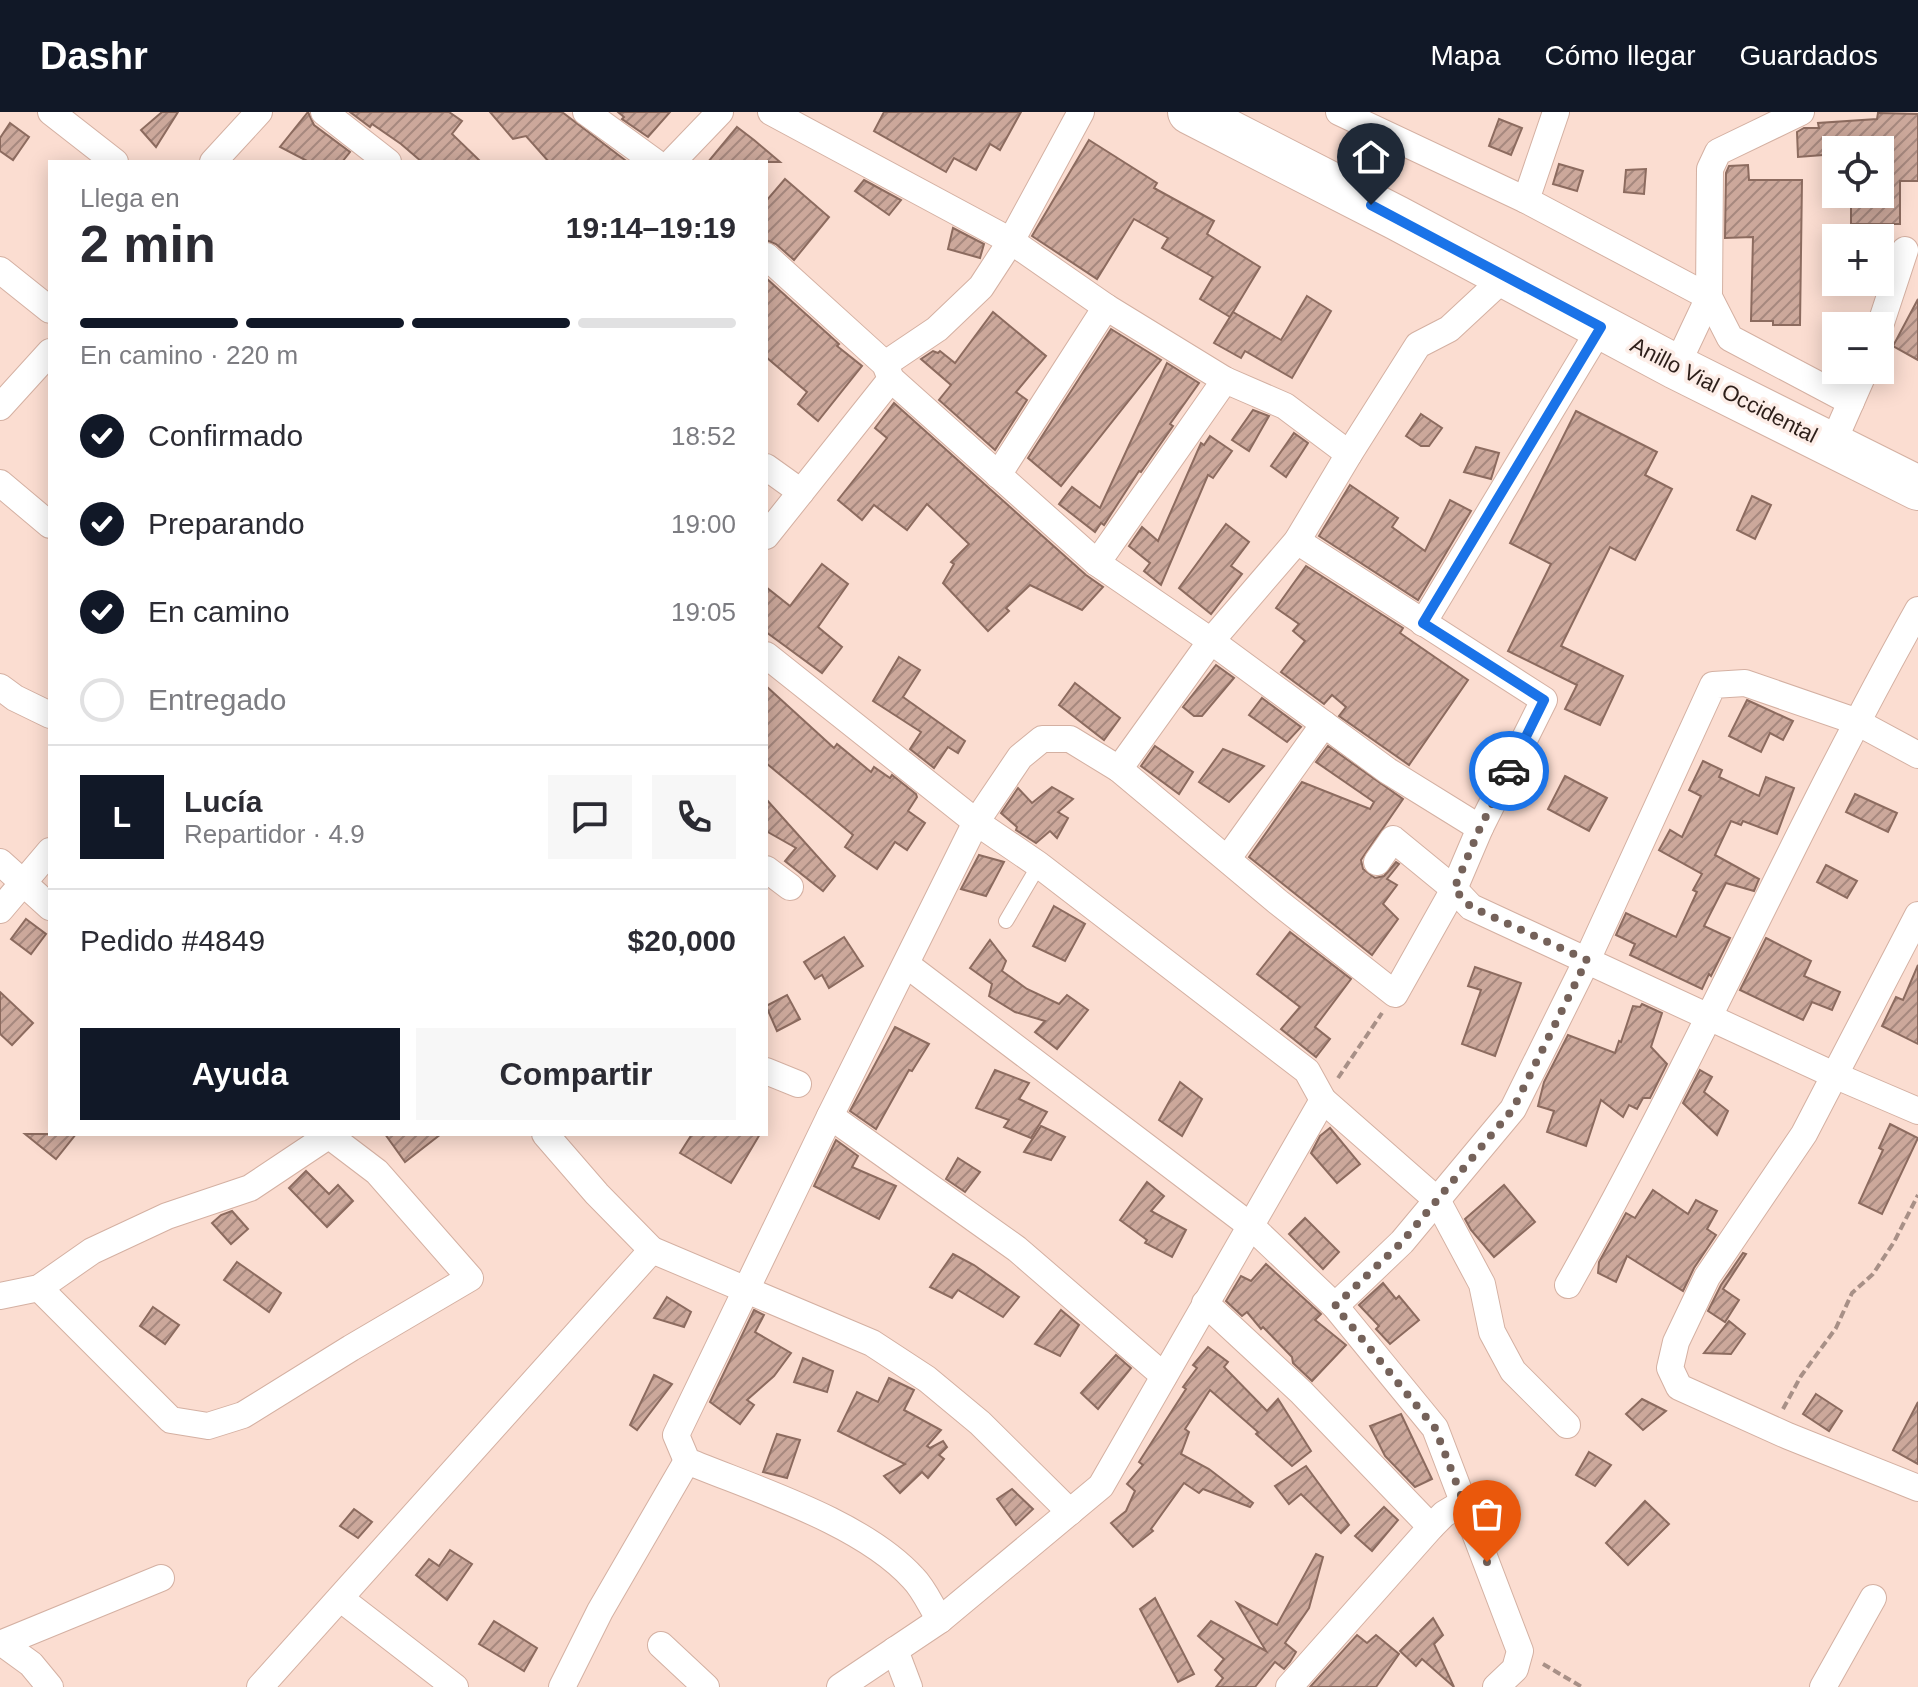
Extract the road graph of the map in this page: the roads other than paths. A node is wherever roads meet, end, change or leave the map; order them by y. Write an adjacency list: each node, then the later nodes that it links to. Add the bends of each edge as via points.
1 (51, 112): 12 (street)
2 (259, 112): 13 (street)
3 (324, 112): 14 (street)
4 (586, 112): 15 (street)
5 (720, 112): 16 (street)
6 (771, 112): 18 (street)
7 (1081, 112): 18 (street)
8 (1190, 112): 22 (highway, Anillo Vial Occidental)
9 (1339, 112): 17 (street)
10 (1556, 112): 17 (street)
11 (1801, 112): 23 (street, via 1718,152 1710,169)
12 (112, 160)
13 (215, 160)
14 (385, 160)
15 (652, 160)
16 (674, 160)
17 (1526, 200): 23 (street)
18 (1011, 241): 24 (street); 30 (street, via 981,287)
19 (1905, 250): 26 (street)
20 (768, 258): 30 (street)
21 (0, 270): 25 (street)
22 (1505, 277): 27 (highway, Anillo Vial Occidental); 36 (street, via 1449,329 1418,345)
23 (1709, 297): 29 (street); 33 (street, via 1730,338)
24 (1106, 307): 31 (street); 38 (street)
25 (48, 308)
26 (1885, 312)
27 (1601, 327): 29 (highway, Anillo Vial Occidental); 47 (street)
28 (48, 354): 34 (street)
29 (1676, 367): 35 (highway, Anillo Vial Occidental)
30 (888, 372): 38 (street); 41 (street)
31 (1225, 380): 36 (street, via 1285,406); 45 (street)
32 (1859, 384): 33 (street)
33 (1851, 402): 35 (street)
34 (0, 407)
35 (1832, 445): 40 (highway, Anillo Vial Occidental)
36 (1349, 454): 44 (street)
37 (768, 468): 41 (street)
38 (998, 475): 45 (street)
39 (0, 483): 42 (street)
40 (1918, 488)
41 (801, 492): 43 (street)
42 (48, 523)
43 (768, 533)
44 (1297, 541): 47 (street); 48 (street)
45 (1097, 563): 48 (street)
46 (1918, 610): 52 (street)
47 (1423, 623): 57 (street, via 1544,700)
48 (1211, 641): 53 (street); 55 (street)
49 (768, 657): 56 (street)
50 (0, 687): 51 (street)
51 (48, 714)
52 (1855, 721): 54 (street); 71 (street, via 1745,683 1713,685); 73 (street)
53 (1324, 724): 57 (street); 59 (street)
54 (1918, 755)
55 (1119, 769): 56 (street, via 1070,739 1042,739 1020,757); 59 (street)
56 (976, 822): 62 (street); 72 (street)
57 (1480, 828): 66 (street)
58 (48, 853): 64 (street)
59 (1228, 858): 66 (street, via 1395,994)
60 (0, 862): 64 (street)
61 (1377, 862): 66 (street, via 1393,839)
62 (1039, 865): 70 (lane); 77 (street, via 1307,1071)
63 (768, 870): 65 (street)
64 (24, 882): 67 (street); 68 (street)
65 (790, 887)
66 (1454, 889): 71 (street, via 1471,907)
67 (48, 905)
68 (0, 910)
69 (1918, 915): 75 (street)
70 (1006, 921)
71 (1587, 960): 73 (street); 83 (street, via 1513,1109)
72 (907, 965): 79 (street); 84 (street)
73 (1708, 1017): 75 (street); 86 (street)
74 (768, 1072): 76 (street)
75 (1834, 1075): 78 (street); 95 (street, via 1804,1134 1707,1277 1676,1342 1670,1368 1679,1387)
76 (798, 1084)
77 (1323, 1100): 83 (street); 84 (street)
78 (1918, 1111)
79 (830, 1116): 88 (street); 92 (street, via 1017,1249)
80 (328, 1136): 87 (street, via 250,1188 154,1221 92,1251)
81 (330, 1136): 87 (street, via 377,1172 470,1278 243,1415 208,1426 171,1420)
82 (547, 1136): 85 (street)
83 (1437, 1200): 91 (street); 93 (street, via 1482,1284 1492,1332 1513,1371)
84 (1252, 1227): 90 (street); 91 (street)
85 (652, 1250): 88 (street); 101 (street)
86 (1568, 1285)
87 (39, 1288): 89 (street)
88 (747, 1289): 94 (street, via 676,1435); 97 (street, via 872,1343 927,1379)
89 (0, 1296)
90 (1205, 1303): 92 (street); 98 (street, via 1301,1392)
91 (1335, 1306): 96 (street, via 1435,1428)
92 (1164, 1376): 97 (street, via 1101,1486)
93 (1567, 1425)
94 (687, 1461): 102 (street, via 809,1511 873,1545 914,1578); 109 (street)
95 (1918, 1488)
96 (1464, 1502): 98 (street); 114 (street, via 1520,1651 1515,1669)
97 (1070, 1512): 102 (street)
98 (1431, 1527): 113 (street)
99 (161, 1578): 103 (street)
100 (1873, 1598): 115 (street)
101 (341, 1599): 107 (street); 108 (street)
102 (940, 1620): 105 (street)
103 (1, 1643): 106 (street, via 31,1664)
104 (661, 1645): 110 (street)
105 (895, 1650): 111 (street); 112 (street)
106 (50, 1687)
107 (260, 1687)
108 (455, 1687)
109 (562, 1687)
110 (706, 1687)
111 (840, 1687)
112 (909, 1687)
113 (1289, 1687)
114 (1496, 1687)
115 (1823, 1687)

